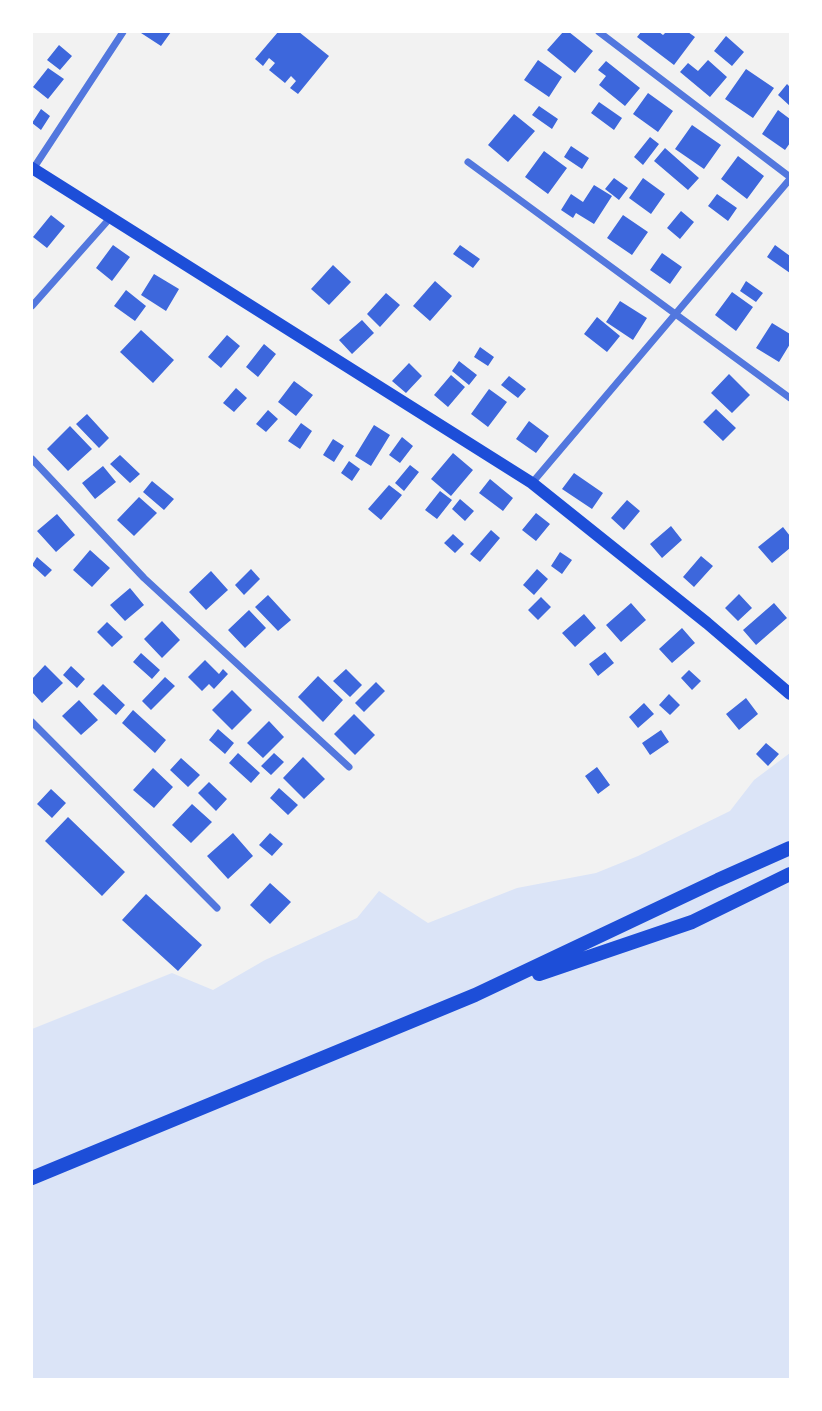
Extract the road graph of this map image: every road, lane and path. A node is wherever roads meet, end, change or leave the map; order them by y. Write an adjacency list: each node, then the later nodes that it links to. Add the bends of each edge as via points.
1 (122, 32): 4 (street)
2 (599, 32): 5 (street)
3 (468, 162): 8 (street)
4 (32, 169): 6 (main road)
5 (790, 178): 8 (street)
6 (111, 217): 7 (street); 11 (main road)
7 (32, 306)
8 (676, 316): 9 (street); 11 (street)
9 (790, 398)
10 (32, 459): 14 (street, via 144,578)
11 (532, 484): 12 (main road)
12 (790, 694)
13 (32, 722): 17 (street)
14 (349, 767)
15 (790, 848): 18 (highway)
16 (790, 874): 18 (highway, via 692,922)
17 (217, 908)
18 (475, 995): 19 (highway)
19 (32, 1178)

